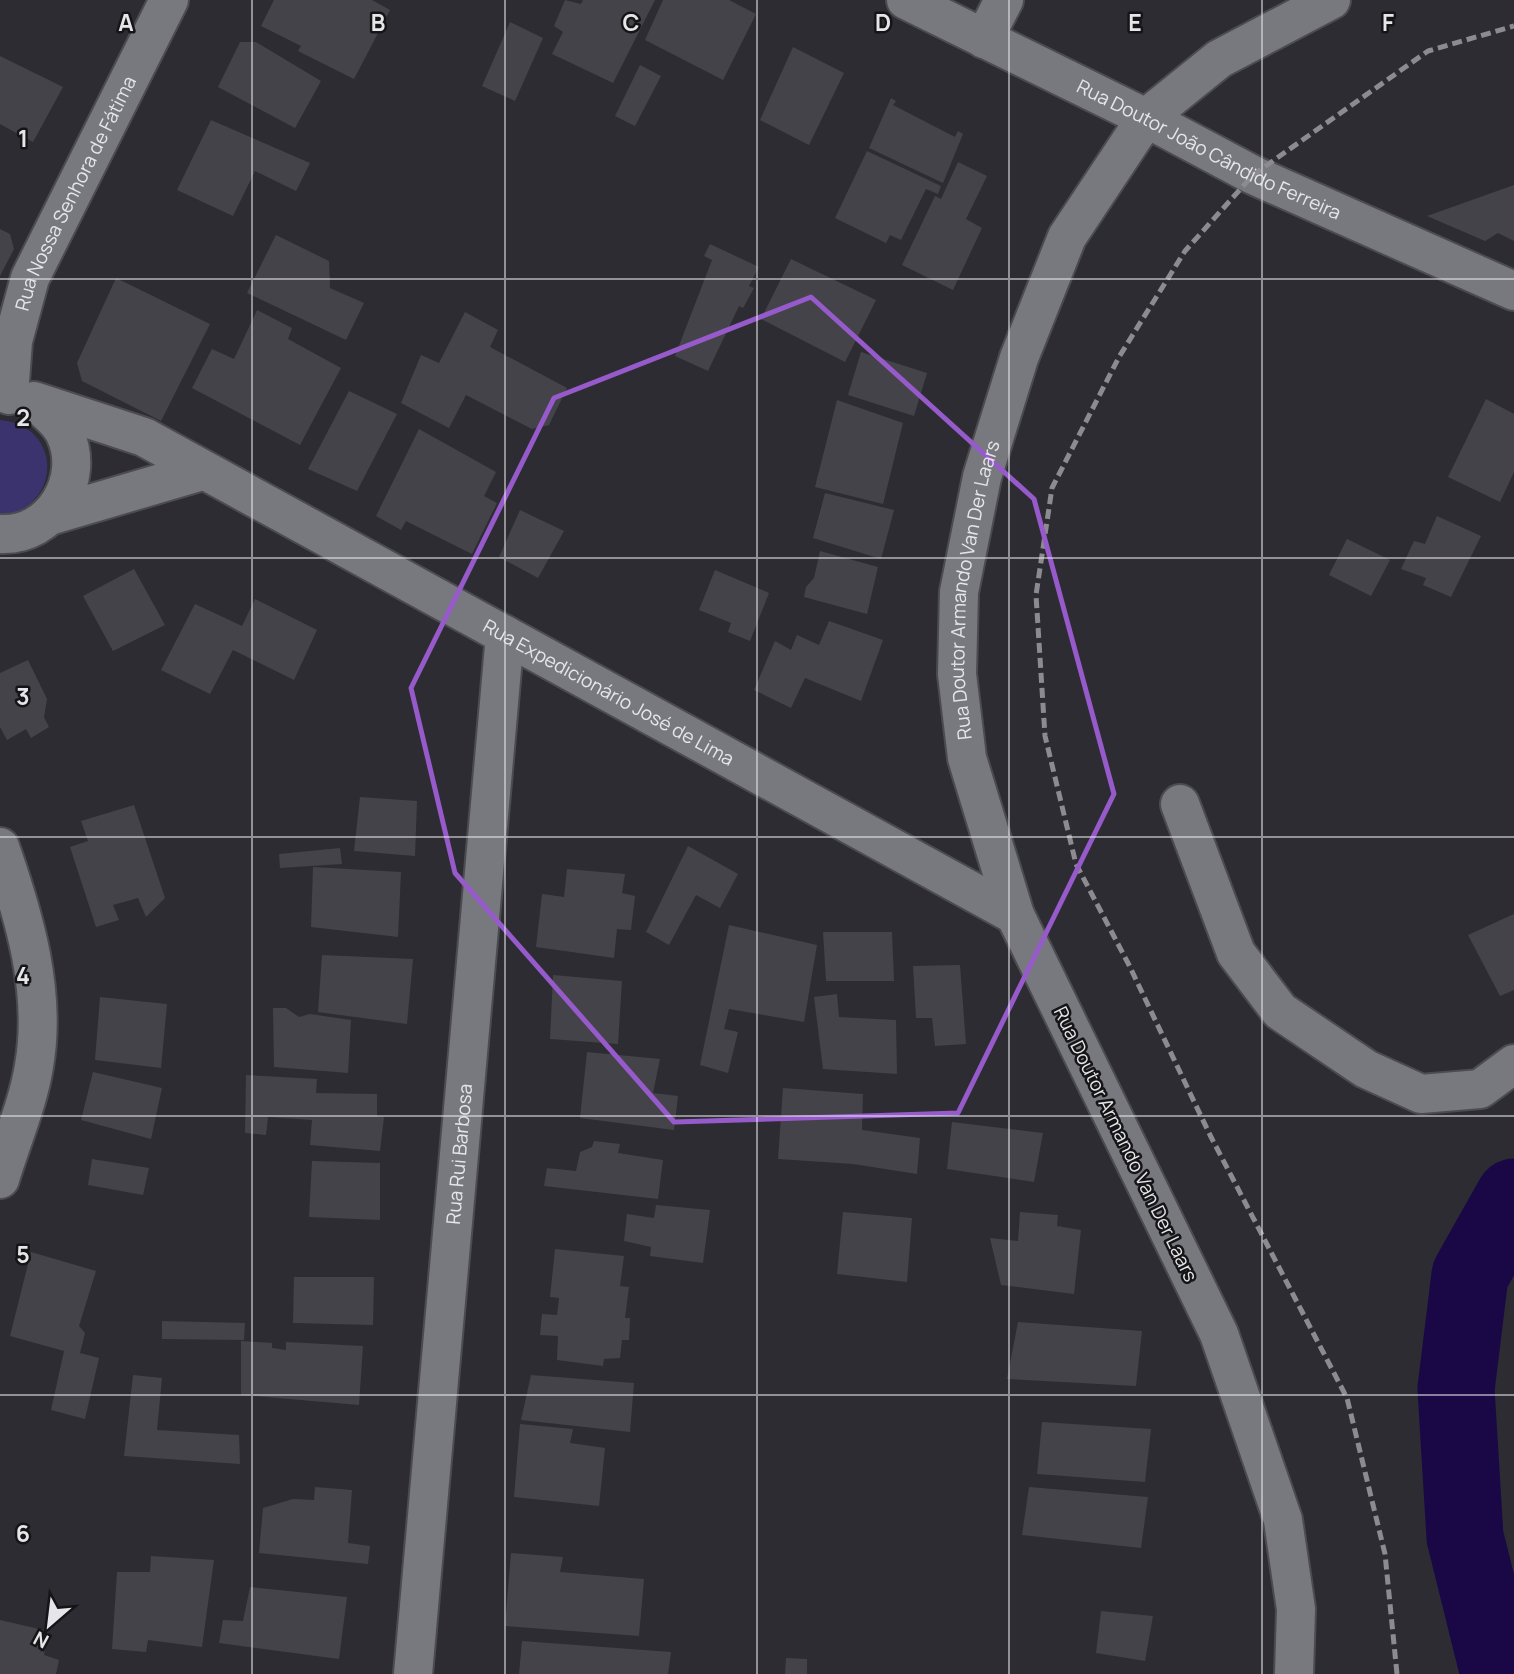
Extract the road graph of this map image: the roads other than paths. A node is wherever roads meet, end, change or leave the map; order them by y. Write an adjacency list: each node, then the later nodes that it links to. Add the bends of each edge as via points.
1 (169, 0): 8 (street, Rua Nossa Senhora de Fátima, via 30,278 13,341)
2 (906, 0): 5 (street, Rua Doutor João Cândido Ferreira)
3 (1004, 0): 5 (street)
4 (1331, 0): 6 (street, Rua Doutor Armando Van Der Laars, via 1219,60)
5 (984, 39): 6 (street, Rua Doutor João Cândido Ferreira)
6 (1146, 118): 7 (street, Rua Doutor João Cândido Ferreira, via 1254,175); 15 (street, Rua Doutor Armando Van Der Laars, via 1068,237 1019,358 982,477 960,592 957,674 967,758)
7 (1514, 291)
8 (9, 396): 9 (street, Rua Expedicionário José de Lima, via 144,437); 10 (street, via 65,433 71,455 67,488)
9 (202, 471): 10 (street); 12 (street, Rua Expedicionário José de Lima)
10 (27, 526): 11 (street)
11 (0, 555)
12 (505, 635): 15 (street, Rua Expedicionário José de Lima); 18 (street, Rua Rui Barbosa)
13 (1181, 804): 16 (street, via 1236,953 1280,1011 1366,1069 1421,1094 1480,1089)
14 (0, 847): 17 (street, via 18,898 38,990 34,1066)
15 (1015, 915): 19 (street, Rua Doutor Armando Van Der Laars, via 1219,1334 1283,1520 1296,1609)
16 (1514, 1064)
17 (0, 1179)
18 (413, 1674)
19 (1294, 1674)

